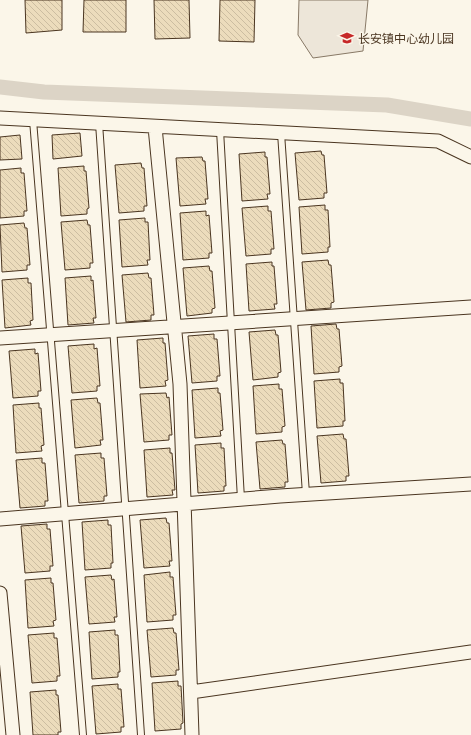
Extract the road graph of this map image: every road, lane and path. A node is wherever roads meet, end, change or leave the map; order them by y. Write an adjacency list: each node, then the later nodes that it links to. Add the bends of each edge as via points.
1 (0, 118): 2 (street)
2 (33, 120): 3 (street); 13 (lane)
3 (98, 124): 4 (street); 12 (lane)
4 (155, 127): 5 (street); 11 (street)
5 (220, 130): 6 (street); 10 (lane)
6 (281, 133): 7 (street, via 438,140); 9 (lane)
7 (471, 157)
8 (471, 306): 9 (street)
9 (294, 318): 10 (street); 16 (lane)
10 (231, 322): 11 (street); 17 (lane)
11 (174, 326): 12 (street); 18 (street, via 180,384)
12 (113, 330): 13 (street); 19 (lane)
13 (50, 334): 14 (street); 20 (lane)
14 (0, 338)
15 (471, 484): 16 (street)
16 (306, 494): 17 (street)
17 (241, 499): 18 (street)
18 (184, 504): 19 (street); 24 (street)
19 (125, 509): 20 (street); 27 (lane)
20 (65, 514): 21 (street); 26 (lane)
21 (0, 519)
22 (0, 593): 25 (street)
23 (471, 652): 24 (street)
24 (191, 692): 28 (street)
25 (13, 735)
26 (83, 735)
27 (141, 735)
28 (192, 735)

